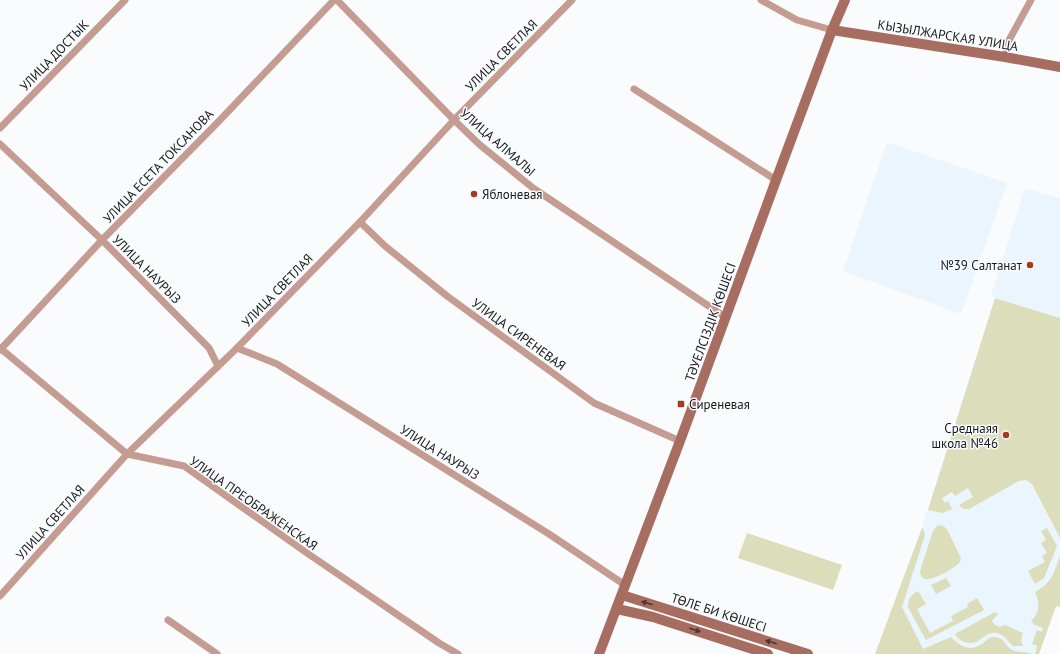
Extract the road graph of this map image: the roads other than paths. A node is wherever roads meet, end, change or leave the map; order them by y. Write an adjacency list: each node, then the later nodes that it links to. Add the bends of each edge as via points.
1 (125, 0): 12 (street, УЛИЦА ДОСТЫК)
2 (335, 0): 11 (street, УЛИЦА АЛМАЛЫ); 16 (street, УЛИЦА ЕСЕТА ТОКСАНОВА)
3 (572, 0): 11 (street, УЛИЦА СВЕТЛАЯ)
4 (761, 0): 7 (street, via 797,20)
5 (845, 0): 7 (main road, ТӘУЕЛСІЗДІК КӨШЕСІ)
6 (1032, 0): 8 (street, via 1008,42)
7 (832, 30): 8 (main road, КЫЗЫЛЖАРСКАЯ УЛИЦА); 14 (main road, ТӘУЕЛСІЗДІК КӨШЕСІ)
8 (1005, 57): 9 (main road, КЫЗЫЛЖАРСКАЯ УЛИЦА)
9 (1060, 67)
10 (634, 88): 14 (street)
11 (454, 120): 15 (street, УЛИЦА СВЕТЛАЯ); 17 (street, УЛИЦА АЛМАЛЫ, via 533,188)
12 (0, 128)
13 (0, 144): 16 (street, УЛИЦА НАУРЫЗ)
14 (776, 180): 17 (main road, ТӘУЕЛСІЗДІК КӨШЕСІ)
15 (360, 222): 18 (street, УЛИЦА СВЕТЛАЯ); 21 (street, УЛИЦА СИРЕНЕВАЯ, via 446,296 594,402)
16 (102, 240): 19 (street, УЛИЦА ЕСЕТА ТОКСАНОВА); 20 (street, УЛИЦА НАУРЫЗ, via 209,348)
17 (725, 317): 21 (main road, ТӘУЕЛСІЗДІК КӨШЕСІ)
18 (237, 348): 20 (street, УЛИЦА СВЕТЛАЯ); 23 (street, УЛИЦА НАУРЫЗ, via 277,364 549,534)
19 (0, 349): 22 (street, УЛИЦА ПРЕОБРАЖЕНСКАЯ)
20 (218, 366): 22 (street, УЛИЦА СВЕТЛАЯ)
21 (680, 441): 23 (main road, ТӘУЕЛСІЗДІК КӨШЕСІ)
22 (127, 454): 25 (street, УЛИЦА СВЕТЛАЯ); 29 (street, УЛИЦА ПРЕОБРАЖЕНСКАЯ, via 184,466 310,556)
23 (625, 585): 24 (main road, ТӘУЕЛСІЗДІК КӨШЕСІ)
24 (622, 595): 26 (main road, ТӘУЕЛСІЗДІК КӨШЕСІ); 32 (main road, ТӨЛЕ БИ КӨШЕСІ, one-way to 24)
25 (0, 596)
26 (617, 609): 30 (main road, ТӘУЕЛСІЗДІК КӨШЕСІ); 31 (main road, ТӨЛЕ БИ КӨШЕСІ, one-way to 31, via 653,617)
27 (168, 620): 28 (street)
28 (217, 654)
29 (458, 654)
30 (599, 654)
31 (768, 654)
32 (808, 654)

